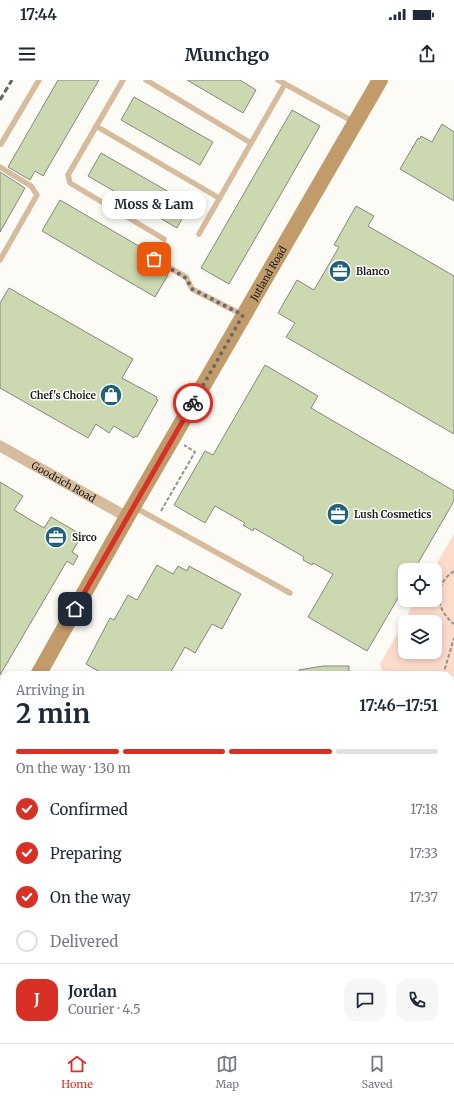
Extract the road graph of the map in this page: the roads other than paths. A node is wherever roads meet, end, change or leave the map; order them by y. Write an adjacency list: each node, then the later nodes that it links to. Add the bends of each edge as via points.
1 (39, 80): 10 (lane)
2 (123, 80): 8 (lane)
3 (146, 80): 9 (lane)
4 (278, 80): 6 (lane)
5 (376, 82): 7 (street, Jutland Road)
6 (285, 84): 7 (lane); 9 (lane)
7 (354, 122): 17 (street, Jutland Road)
8 (96, 126): 12 (lane); 14 (lane, via 68,175 70,183)
9 (251, 143): 12 (lane)
10 (1, 144)
11 (0, 167): 16 (lane, via 31,186 37,195)
12 (219, 198): 13 (lane)
13 (198, 234)
14 (164, 239)
15 (154, 259): 17 (lane, via 186,278 192,289)
16 (0, 260)
17 (243, 315): 19 (street, Jutland Road)
18 (0, 446): 19 (street, Goodrich Road)
19 (130, 512): 20 (lane, via 157,519); 21 (street, Jutland Road)
20 (290, 593)
21 (40, 671)

